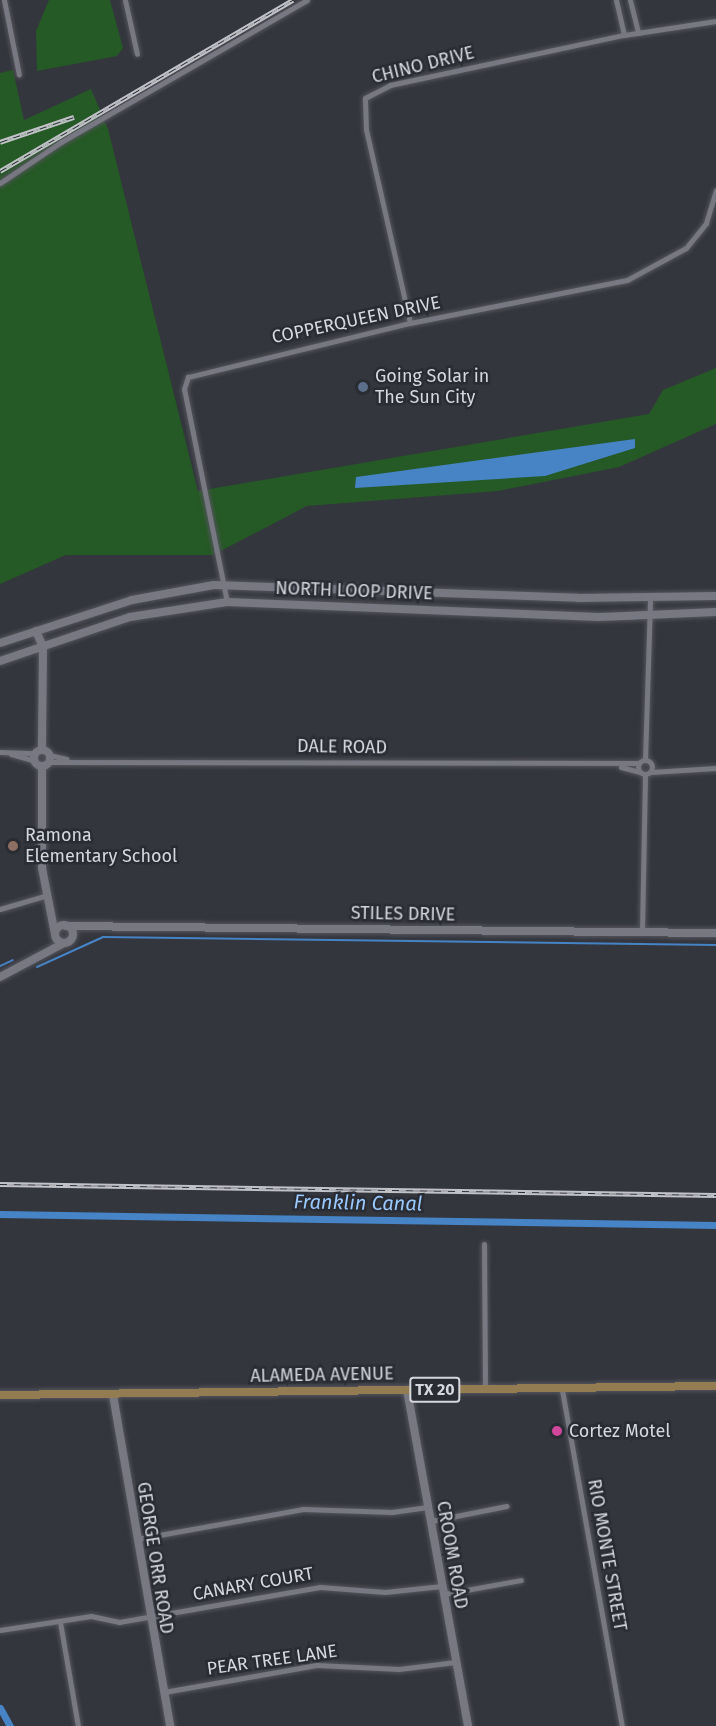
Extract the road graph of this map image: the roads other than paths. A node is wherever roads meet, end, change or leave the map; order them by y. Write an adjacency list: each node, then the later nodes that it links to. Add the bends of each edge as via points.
1 (4, 0): 10 (street)
2 (125, 0): 9 (street)
3 (307, 0): 11 (street)
4 (616, 0): 8 (street)
5 (630, 0): 7 (street)
6 (716, 21): 7 (street, CHINO DRIVE)
7 (638, 33): 8 (street, CHINO DRIVE)
8 (624, 35): 13 (street, CHINO DRIVE, via 390,85 364,98 366,129)
9 (137, 54)
10 (19, 75)
11 (0, 183)
12 (716, 190): 13 (street, COPPERQUEEN DRIVE, via 706,223 686,248 653,270)
13 (410, 323): 14 (street, COPPERQUEEN DRIVE, via 188,377 184,389 190,425)
14 (228, 585): 15 (street, NORTH LOOP DRIVE); 18 (street, COPPERQUEEN DRIVE); 22 (street, NORTH LOOP DRIVE, via 132,600)
15 (439, 593): 17 (street, NORTH LOOP DRIVE); 19 (street)
16 (716, 596): 17 (street, NORTH LOOP DRIVE)
17 (650, 599): 21 (street)
18 (227, 602): 19 (street, NORTH LOOP DRIVE); 24 (street, NORTH LOOP DRIVE, via 158,610)
19 (438, 609): 21 (street, NORTH LOOP DRIVE)
20 (716, 612): 21 (street, NORTH LOOP DRIVE)
21 (649, 616): 28 (street)
22 (36, 631): 23 (street, NORTH LOOP DRIVE); 24 (street)
23 (0, 643)
24 (43, 647): 25 (street, NORTH LOOP DRIVE); 27 (street)
25 (0, 661)
26 (0, 752): 27 (street, DALE ROAD)
27 (42, 758): 29 (street, DALE ROAD); 33 (street, via 42,868)
28 (645, 762): 29 (street, DALE ROAD); 30 (street, DALE ROAD); 32 (street); 32 (street)
29 (617, 766): 32 (street, DALE ROAD)
30 (673, 768): 31 (street, DALE ROAD); 32 (street, DALE ROAD)
31 (716, 768)
32 (645, 773): 38 (street)
33 (48, 895): 34 (street); 35 (street)
34 (0, 909)
35 (52, 916): 37 (street); 40 (street)
36 (90, 925): 37 (street, STILES DRIVE); 38 (street, STILES DRIVE); 41 (street)
37 (64, 926): 40 (street); 41 (street)
38 (642, 932): 39 (street, STILES DRIVE)
39 (716, 933)
40 (55, 934): 41 (street); 42 (street)
41 (68, 941): 42 (street)
42 (50, 951): 43 (street)
43 (0, 977)
44 (484, 1244): 46 (street)
45 (716, 1386): 48 (main road, ALAMEDA AVENUE / TX 20)
46 (485, 1389): 47 (main road, ALAMEDA AVENUE / TX 20); 48 (main road, ALAMEDA AVENUE / TX 20)
47 (407, 1390): 50 (main road, ALAMEDA AVENUE / TX 20); 52 (street, CROOM ROAD)
48 (562, 1390): 65 (street, RIO MONTE STREET)
49 (0, 1395): 50 (main road, ALAMEDA AVENUE / TX 20)
50 (113, 1395): 54 (street, GEORGE ORR ROAD)
51 (507, 1506): 53 (street)
52 (428, 1507): 53 (street, CROOM ROAD); 54 (street, via 392,1512 303,1509)
53 (430, 1521): 56 (street, CROOM ROAD)
54 (137, 1539): 57 (street, GEORGE ORR ROAD)
55 (521, 1580): 56 (street, CANARY COURT)
56 (443, 1590): 57 (street, CANARY COURT, via 385,1592 320,1587); 60 (street, CROOM ROAD)
57 (149, 1618): 58 (street, CANARY COURT, via 112,1622 91,1616); 61 (street, GEORGE ORR ROAD)
58 (60, 1622): 59 (street, CANARY COURT); 62 (street)
59 (0, 1630)
60 (456, 1662): 61 (street, PEAR TREE LANE, via 399,1669 317,1665); 64 (street, CROOM ROAD)
61 (164, 1692): 63 (street, GEORGE ORR ROAD)
62 (78, 1726)
63 (170, 1726)
64 (468, 1726)
65 (622, 1726)

